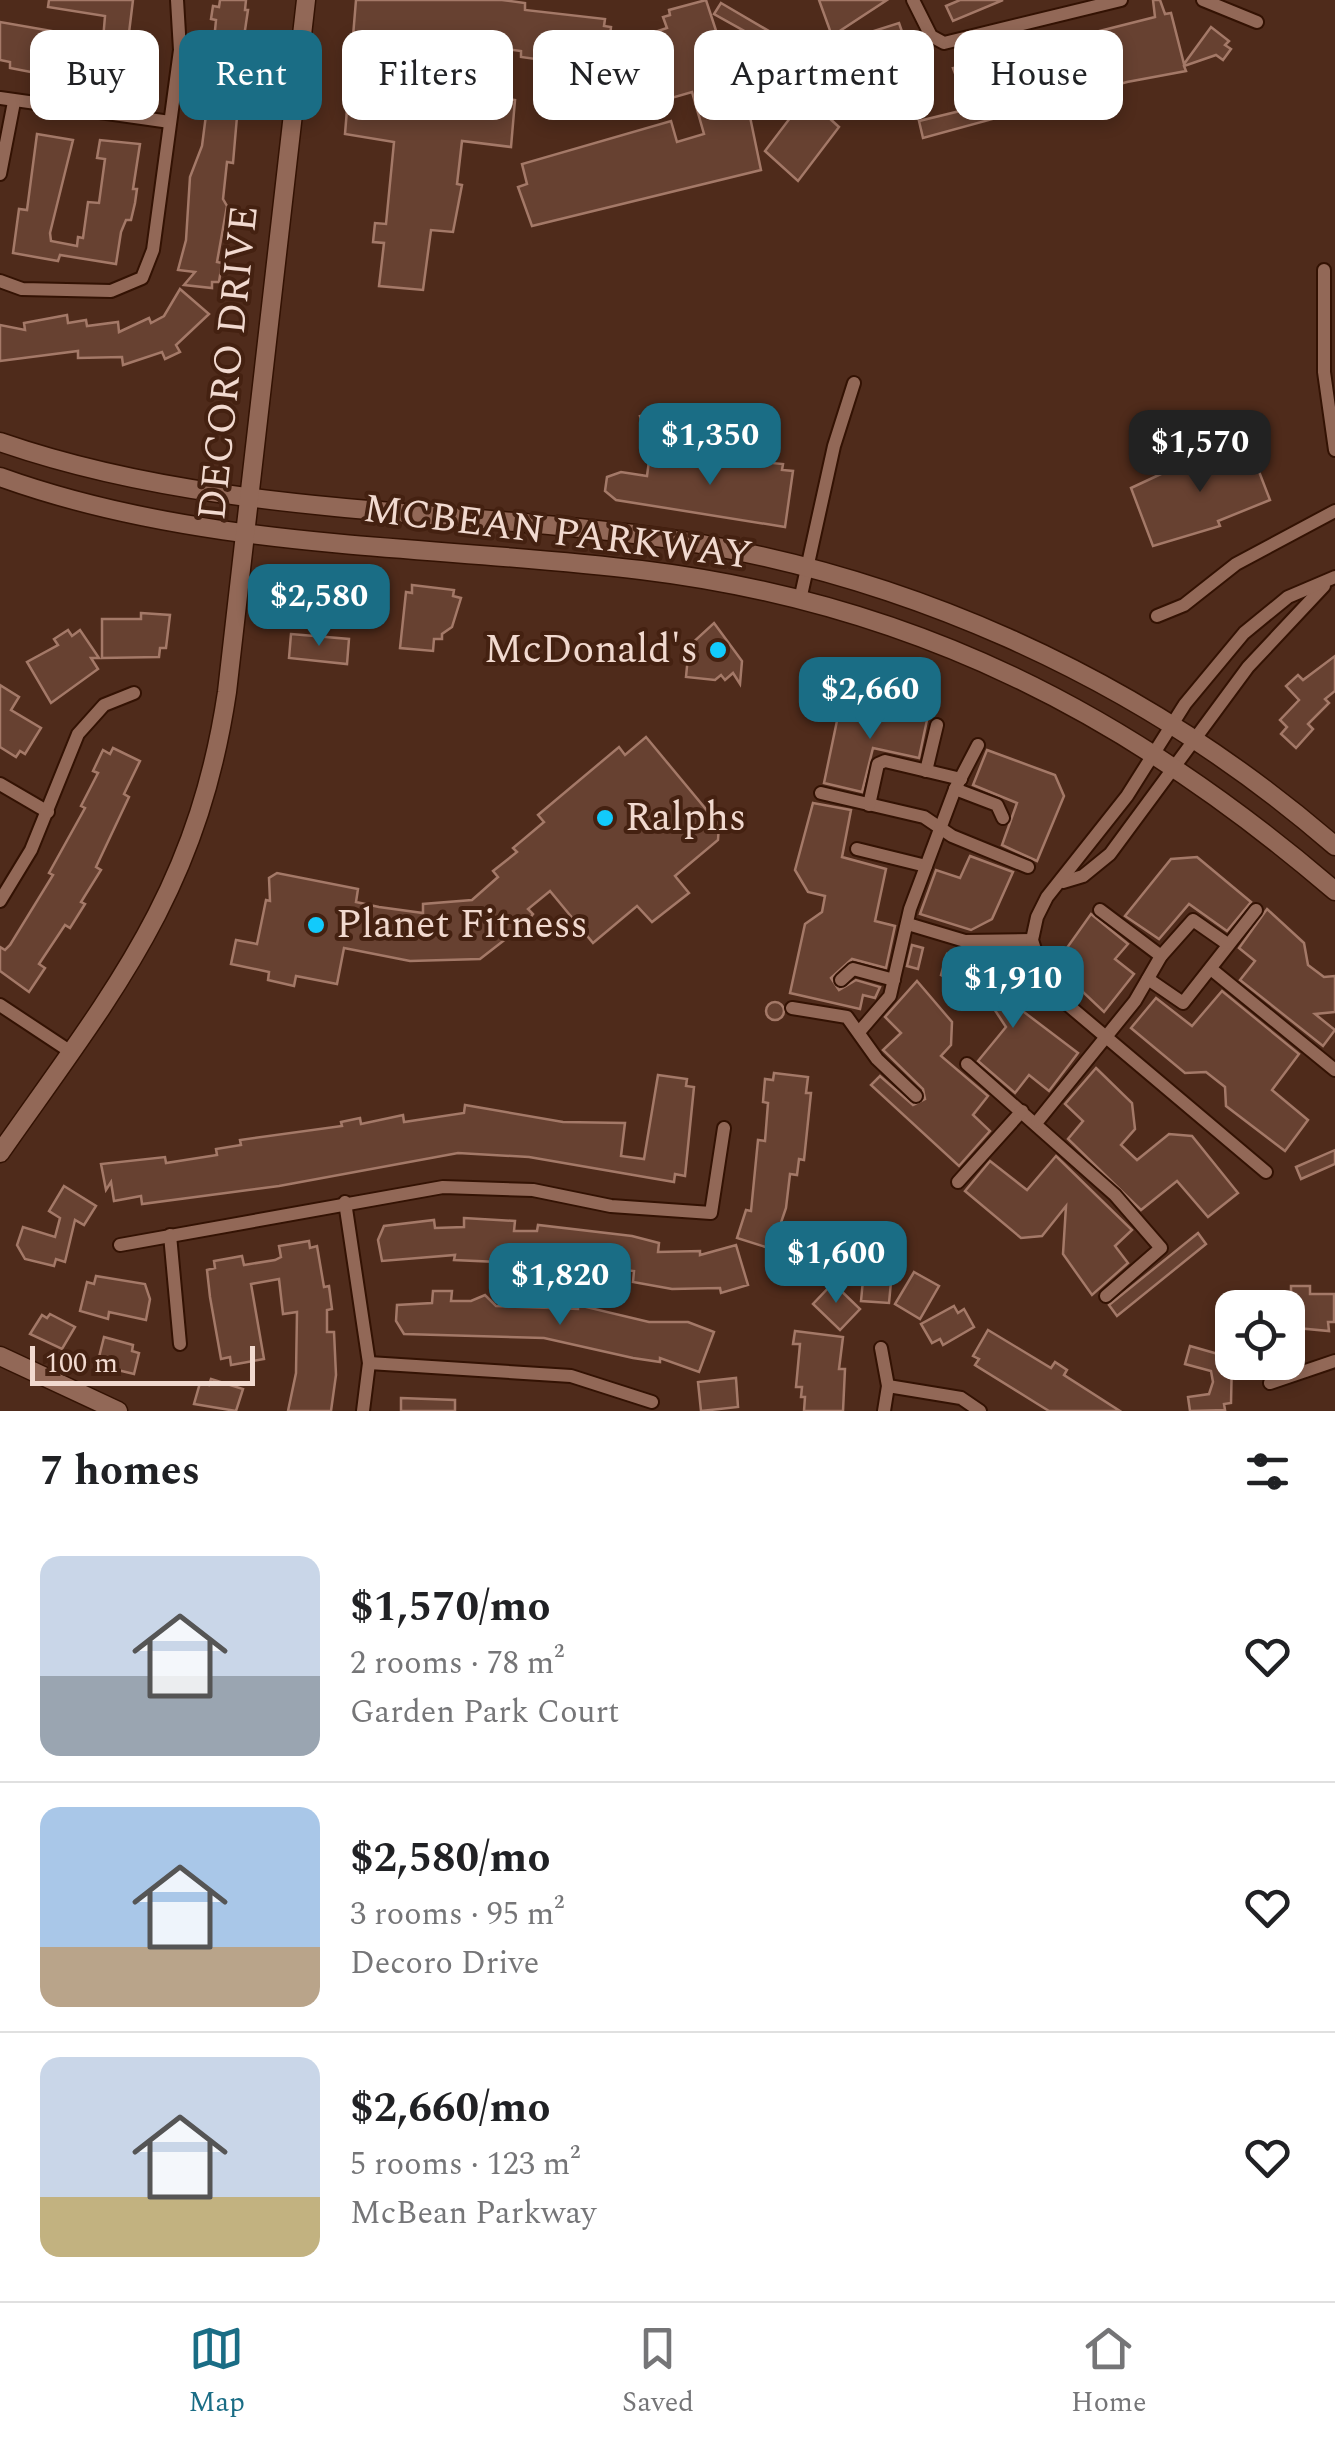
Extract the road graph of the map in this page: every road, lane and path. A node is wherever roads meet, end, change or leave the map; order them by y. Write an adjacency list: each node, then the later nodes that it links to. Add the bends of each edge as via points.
1 (178, 0): 8 (street, via 180,50)
2 (306, 0): 16 (main road, DECORO DRIVE)
3 (913, 0): 4 (street, via 931,36 944,43)
4 (1121, 0)
5 (1203, 0): 6 (street)
6 (1257, 22)
7 (7, 100): 8 (street); 9 (street)
8 (170, 122): 11 (street, via 153,250 133,286 22,289)
9 (0, 174)
10 (1324, 270): 14 (street, via 1324,364)
11 (0, 281)
12 (854, 383): 19 (street)
13 (0, 442): 16 (main road, MCBEAN PARKWAY, via 139,482)
14 (1335, 450)
15 (0, 477): 18 (main road, MCBEAN PARKWAY, via 109,510)
16 (248, 500): 18 (main road, DECORO DRIVE); 19 (main road, MCBEAN PARKWAY, via 633,534)
17 (1335, 511): 22 (street)
18 (245, 533): 21 (main road, MCBEAN PARKWAY, via 640,570); 59 (main road, DECORO DRIVE, via 220,736 198,824 150,935)
19 (808, 567): 21 (street); 24 (main road, MCBEAN PARKWAY, via 1003,635)
20 (1332, 578): 24 (street, via 1288,597 1244,633); 26 (street, via 1248,667)
21 (800, 600): 28 (main road, MCBEAN PARKWAY, via 994,667)
22 (1157, 616)
23 (134, 693): 35 (street, via 104,705 78,734)
24 (1172, 724): 26 (main road, MCBEAN PARKWAY); 28 (street)
25 (937, 725): 30 (street)
26 (1197, 739): 29 (street); 38 (main road, MCBEAN PARKWAY)
27 (978, 745): 32 (street)
28 (1155, 754): 29 (main road, MCBEAN PARKWAY); 42 (street)
29 (1177, 766): 42 (street, via 1110,854 1083,876); 43 (main road, MCBEAN PARKWAY)
30 (926, 771): 32 (street); 34 (street, via 878,764)
31 (0, 784): 35 (street)
32 (958, 784): 36 (street, via 998,805); 37 (street)
33 (822, 793): 34 (street)
34 (869, 805): 37 (street)
35 (48, 812): 44 (street)
36 (1003, 818)
37 (940, 826): 40 (street); 41 (street)
38 (1335, 846)
39 (857, 849): 40 (street)
40 (926, 866): 47 (street)
41 (1028, 867)
42 (1063, 882): 48 (street, via 1036,917)
43 (1335, 891)
44 (0, 902)
45 (1100, 910): 50 (street)
46 (1256, 910): 49 (street)
47 (908, 924): 48 (street, via 965,942); 54 (street)
48 (1032, 940): 58 (street, via 1055,994)
49 (1226, 943): 50 (street, via 1194,920); 51 (street)
50 (1161, 956): 52 (street)
51 (1211, 969): 52 (street, via 1183,1003); 61 (street)
52 (1148, 979): 58 (street)
53 (842, 980): 54 (street, via 853,969)
54 (894, 980): 57 (street, via 890,996)
55 (0, 1005): 59 (street)
56 (792, 1008): 57 (street, via 846,1018)
57 (859, 1032): 62 (street)
58 (1104, 1040): 64 (street); 67 (street)
59 (71, 1052): 66 (main road, DECORO DRIVE)
60 (966, 1064): 63 (street)
61 (1335, 1070)
62 (916, 1096)
63 (1022, 1111): 64 (street); 68 (street)
64 (1037, 1122): 72 (street, via 1161,1248)
65 (724, 1128): 69 (street, via 712,1213 610,1206 533,1190 443,1187)
66 (0, 1153)
67 (1266, 1172)
68 (958, 1182)
69 (345, 1202): 70 (street); 77 (street)
70 (170, 1234): 71 (street); 73 (street)
71 (120, 1245)
72 (1106, 1296)
73 (180, 1344)
74 (881, 1348): 79 (street)
75 (0, 1356): 81 (main road)
76 (1335, 1361): 78 (street)
77 (369, 1363): 80 (street, via 571,1376); 82 (street)
78 (1270, 1383)
79 (888, 1386): 83 (street); 84 (street, via 961,1398)
80 (652, 1402)
81 (118, 1411)
82 (363, 1411)
83 (884, 1411)
84 (980, 1411)

